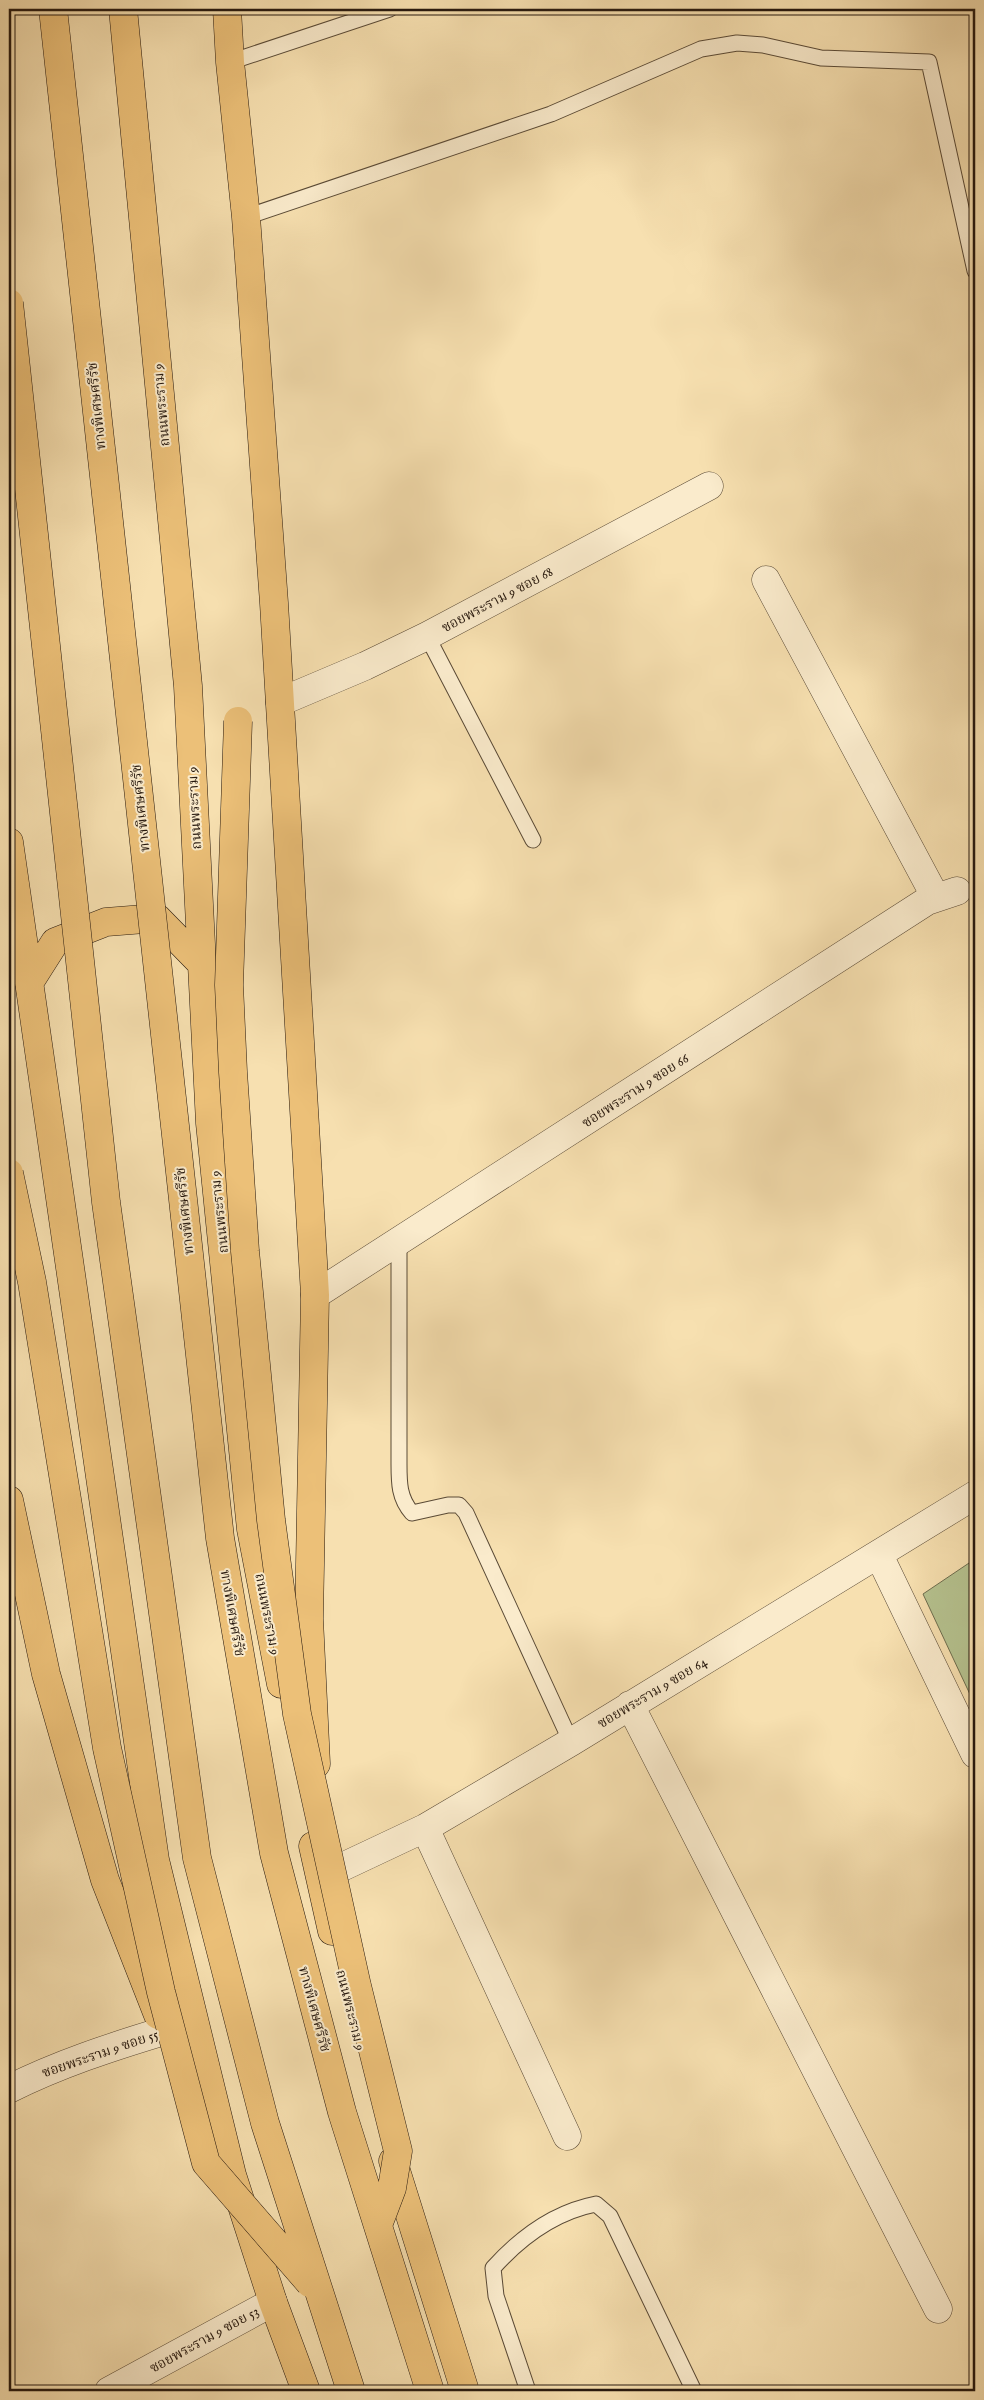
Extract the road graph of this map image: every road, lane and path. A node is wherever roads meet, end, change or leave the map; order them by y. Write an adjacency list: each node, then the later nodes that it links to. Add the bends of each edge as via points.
1 (53, 9): 34 (main road, ทางพิเศษศรีรัช, bridge, via 220,1538 274,1853 342,2112)
2 (123, 9): 17 (main road, ถนนพระราม 9, via 188,686)
3 (227, 9): 5 (main road)
4 (390, 9): 5 (lane)
5 (230, 62): 6 (main road)
6 (246, 217): 7 (lane, via 551,114 701,49 737,42 821,58 929,62); 12 (main road)
7 (975, 271)
8 (9, 303): 35 (main road, bridge, via 106,1202 197,1858 265,2123)
9 (709, 486): 11 (street, ซอยพระราม 9 ซอย 68)
10 (766, 580): 20 (street, ซอยพระราม 9 ซอย 66, via 946,894 927,901)
11 (427, 636): 12 (street, ซอยพระราม 9 ซอย 68); 14 (lane)
12 (280, 702): 21 (main road)
13 (238, 721): 34 (main road, bridge, via 229,984 245,1252 271,1520 298,1714 357,1986 398,2151 392,2188)
14 (533, 840)
15 (9, 842): 18 (main road)
16 (9, 906): 18 (main road)
17 (202, 964): 18 (main road, via 157,918 106,922 55,942); 29 (main road, ถนนพระราม 9, via 210,1123 251,1529)
18 (29, 983): 33 (main road, via 155,1860)
19 (9, 1173): 35 (main road, bridge, via 32,1282 107,1748 161,1992 206,2163)
20 (398, 1241): 21 (street, ซอยพระราม 9 ซอย 66); 26 (lane, via 399,1464 404,1504 412,1513 459,1505 466,1513)
21 (315, 1295): 29 (main road, via 309,1619)
22 (975, 1495): 24 (street, ซอยพระราม 9 ซอย 64)
23 (9, 1500): 30 (main road, via 46,1674 102,1871)
24 (879, 1555): 25 (street, ซอยพระราม 9 ซอย 64); 27 (street)
25 (630, 1706): 26 (street, ซอยพระราม 9 ซอย 64); 37 (street)
26 (571, 1742): 28 (street, ซอยพระราม 9 ซอย 64)
27 (975, 1754)
28 (425, 1828): 29 (street, ซอยพระราม 9 ซอย 64); 32 (street)
29 (321, 1883): 42 (main road, ถนนพระราม 9, via 374,2103)
30 (164, 2031): 31 (street, ซอยพระราม 9 ซอย 55, via 52,2068); 33 (main road)
31 (9, 2089)
32 (567, 2136)
33 (232, 2175): 36 (main road)
34 (378, 2225): 41 (main road, ทางพิเศษศรีรัช, bridge)
35 (318, 2291): 40 (main road, bridge)
36 (273, 2302): 38 (street, ซอยพระราม 9 ซอย 53); 39 (main road)
37 (938, 2309)
38 (110, 2391)
39 (306, 2391)
40 (351, 2391)
41 (430, 2391)
42 (465, 2391)
43 (528, 2391): 44 (lane, via 496,2296 493,2268 512,2247 553,2220 579,2207 596,2204 610,2216)
44 (694, 2391)

